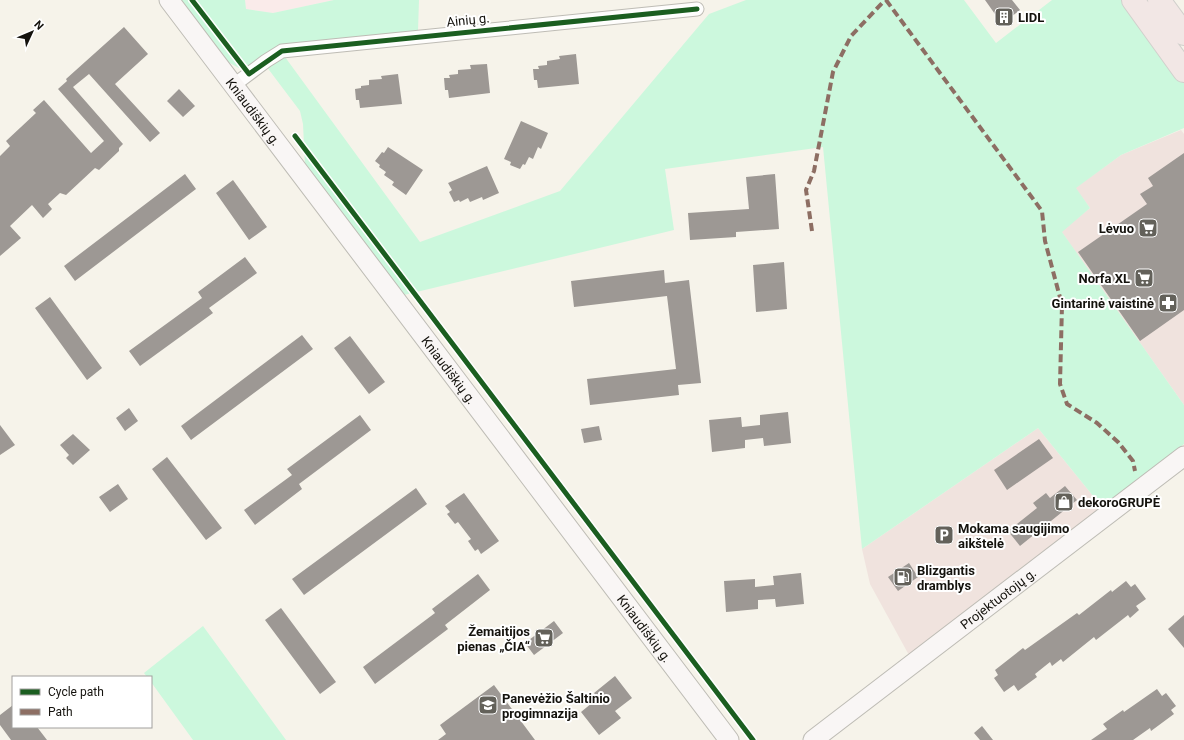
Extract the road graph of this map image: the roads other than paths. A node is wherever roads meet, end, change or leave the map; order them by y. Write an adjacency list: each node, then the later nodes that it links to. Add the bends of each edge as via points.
1 (169, 0): 7 (main road, Kniaudiškių g.)
2 (1132, 0): 6 (highway)
3 (1159, 0): 5 (highway)
4 (697, 9): 7 (street, Ainių g., via 282,51)
5 (1184, 34)
6 (1184, 71)
7 (234, 85): 9 (main road, Kniaudiškių g.)
8 (1184, 456): 10 (main road, Projektuotojų g.)
9 (729, 740)
10 (813, 740)

